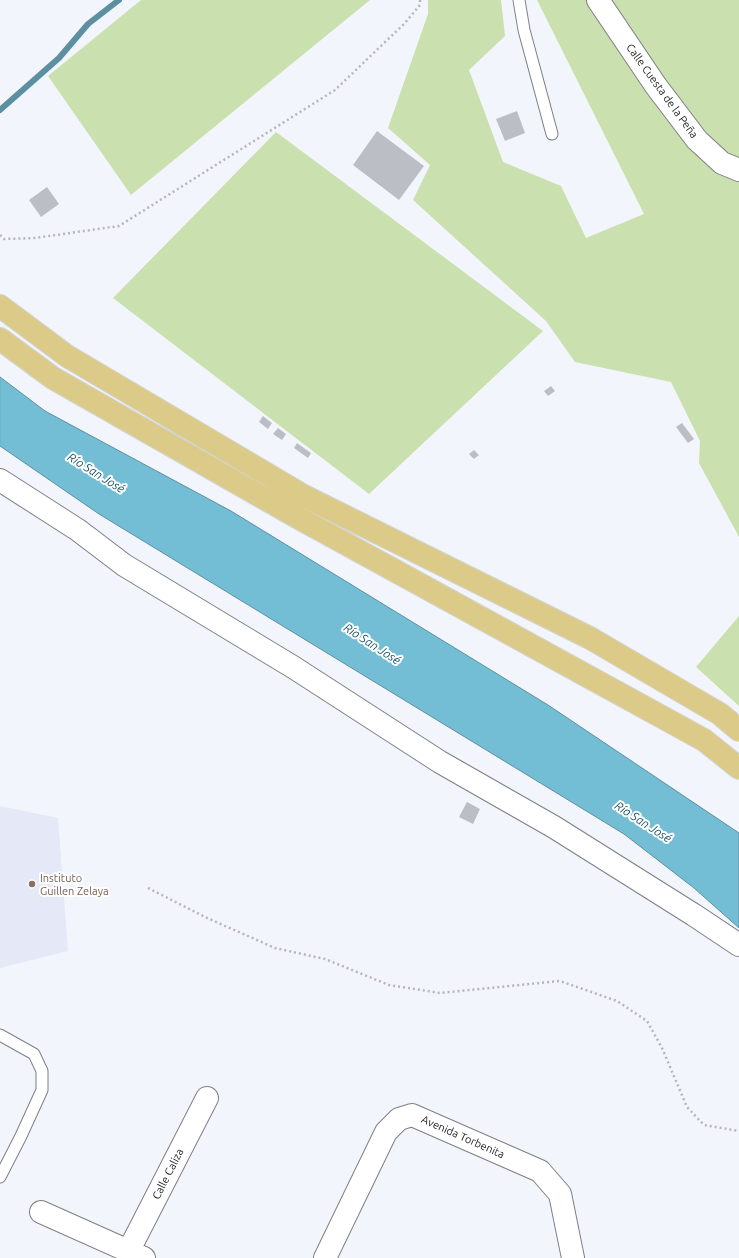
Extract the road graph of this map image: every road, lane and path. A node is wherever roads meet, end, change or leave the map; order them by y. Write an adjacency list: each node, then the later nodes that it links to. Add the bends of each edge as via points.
1 (420, 0): 6 (path, via 420,5 404,24 335,90 119,226 36,238 4,238)
2 (520, 0): 4 (lane, via 524,30)
3 (598, 0): 5 (street, Calle Cuesta de la Peña, via 656,86 697,140 722,163)
4 (552, 134)
5 (739, 170)
6 (0, 235)
7 (0, 306): 10 (main road, via 67,356 304,496 590,638 720,714)
8 (0, 339): 11 (main road, via 60,382 297,517 704,740)
9 (0, 480): 13 (street, via 78,530 124,565 293,667 440,762 554,827)
10 (739, 730)
11 (739, 768)
12 (148, 888): 16 (path, via 274,948 325,959 389,985 440,993 560,981 617,1001 647,1021 662,1048 687,1107 704,1125)
13 (739, 945)
14 (0, 1035): 17 (lane, via 34,1054 42,1071 42,1090)
15 (207, 1098): 19 (street, Calle Caliza)
16 (739, 1131)
17 (0, 1177)
18 (41, 1212): 19 (street)
19 (137, 1254)
20 (325, 1258): 21 (street, Avenida Torbenita, via 386,1132 398,1119 412,1115 540,1171 560,1194)
21 (573, 1258)

